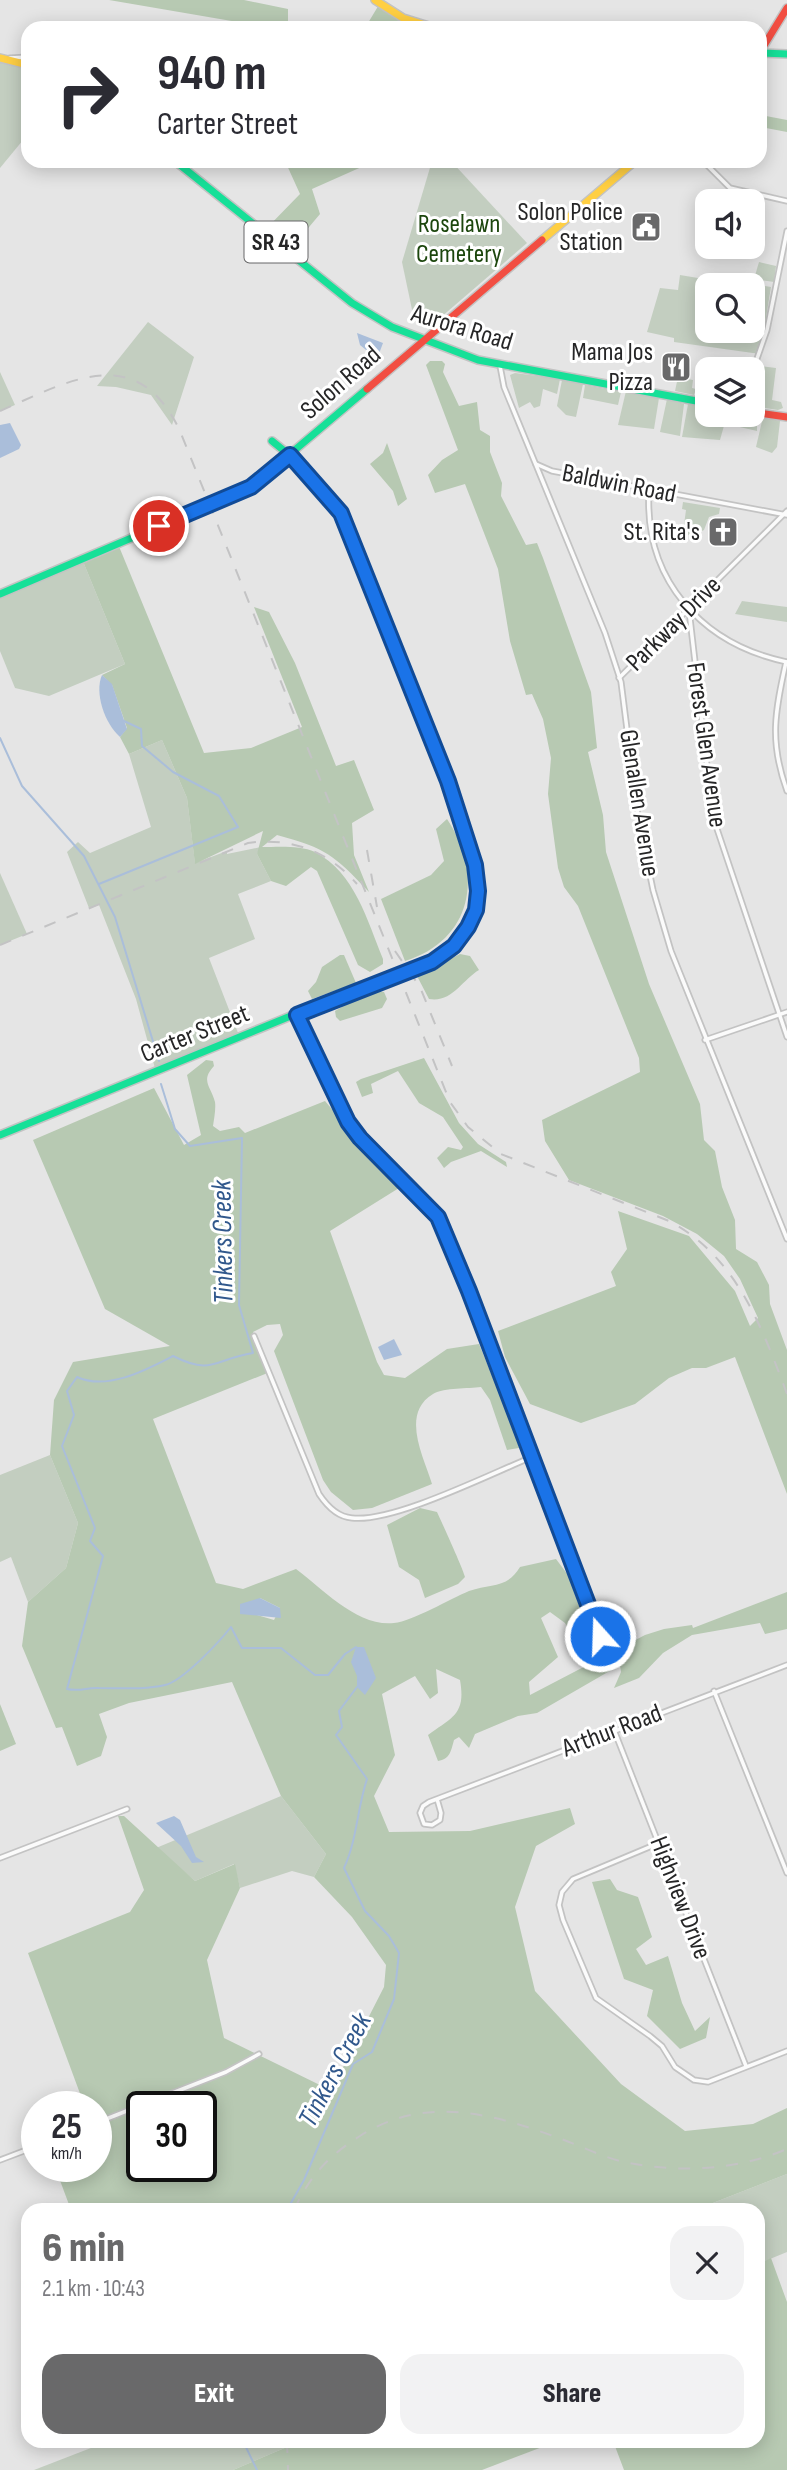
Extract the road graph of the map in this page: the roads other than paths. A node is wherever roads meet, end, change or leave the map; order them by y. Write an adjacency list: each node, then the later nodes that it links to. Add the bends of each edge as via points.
1 (375, 0): 3 (street)
2 (787, 8): 4 (street)
3 (413, 21)
4 (767, 41)
5 (767, 53): 6 (street)
6 (787, 54)
7 (21, 57): 8 (street)
8 (2, 58): 9 (street)
9 (21, 63)
10 (184, 168): 15 (street, Aurora Road / SR 43, via 352,303)
11 (627, 168): 15 (street, Solon Road)
12 (710, 168): 13 (street, via 730,188)
13 (787, 201)
14 (787, 231): 16 (street)
15 (419, 342): 17 (street, Aurora Road / SR 43); 22 (street, Solon Road)
16 (758, 357)
17 (499, 364): 18 (street, Aurora Road / SR 43); 23 (street, Glenallen Avenue)
18 (695, 401)
19 (765, 414): 20 (street)
20 (787, 418)
21 (272, 441): 22 (street, Carter Street)
22 (290, 455): 26 (street, Solon Road, via 251,487); 33 (street, Carter Street, via 341,513 448,781 475,865 476,910 454,946 432,962)
23 (536, 464): 24 (street, Baldwin Road); 29 (street, Glenallen Avenue)
24 (649, 491): 25 (street, Baldwin Road); 27 (street, via 653,549)
25 (786, 513): 27 (street, Parkway Drive)
26 (0, 594)
27 (689, 610): 28 (street, via 744,648); 29 (street, Parkway Drive); 32 (street, Forest Glen Avenue, via 713,817)
28 (787, 662): 30 (street, via 774,724)
29 (619, 678): 35 (street, Glenallen Avenue, via 653,890)
30 (787, 791)
31 (787, 1012): 32 (street)
32 (779, 1014): 34 (street, Forest Glen Avenue); 35 (street)
33 (297, 1015): 36 (street, Carter Street); 39 (street, via 348,1122 438,1217)
34 (787, 1037)
35 (705, 1040): 37 (street, Glenallen Avenue)
36 (0, 1135)
37 (787, 1239)
38 (254, 1336): 39 (street, via 319,1493 328,1508 351,1519 387,1516)
39 (532, 1457): 40 (street)
40 (600, 1636)
41 (787, 1665): 42 (street, Arthur Road)
42 (715, 1691): 43 (street, Arthur Road); 48 (street)
43 (614, 1730): 44 (street, Arthur Road); 46 (street, Highview Drive)
44 (437, 1799): 44 (street, via 440,1820 424,1824 421,1809)
45 (127, 1809): 47 (street)
46 (659, 1843): 51 (street, Highview Drive); 51 (street, via 573,1879 562,1892 559,1905 572,1945 596,1998 662,2046 684,2076 708,2082)
47 (0, 1858)
48 (787, 1873)
49 (787, 2051): 51 (street)
50 (259, 2054): 52 (street, via 226,2072)
51 (746, 2067)
52 (112, 2117)
53 (21, 2152): 54 (street)
54 (0, 2160)

